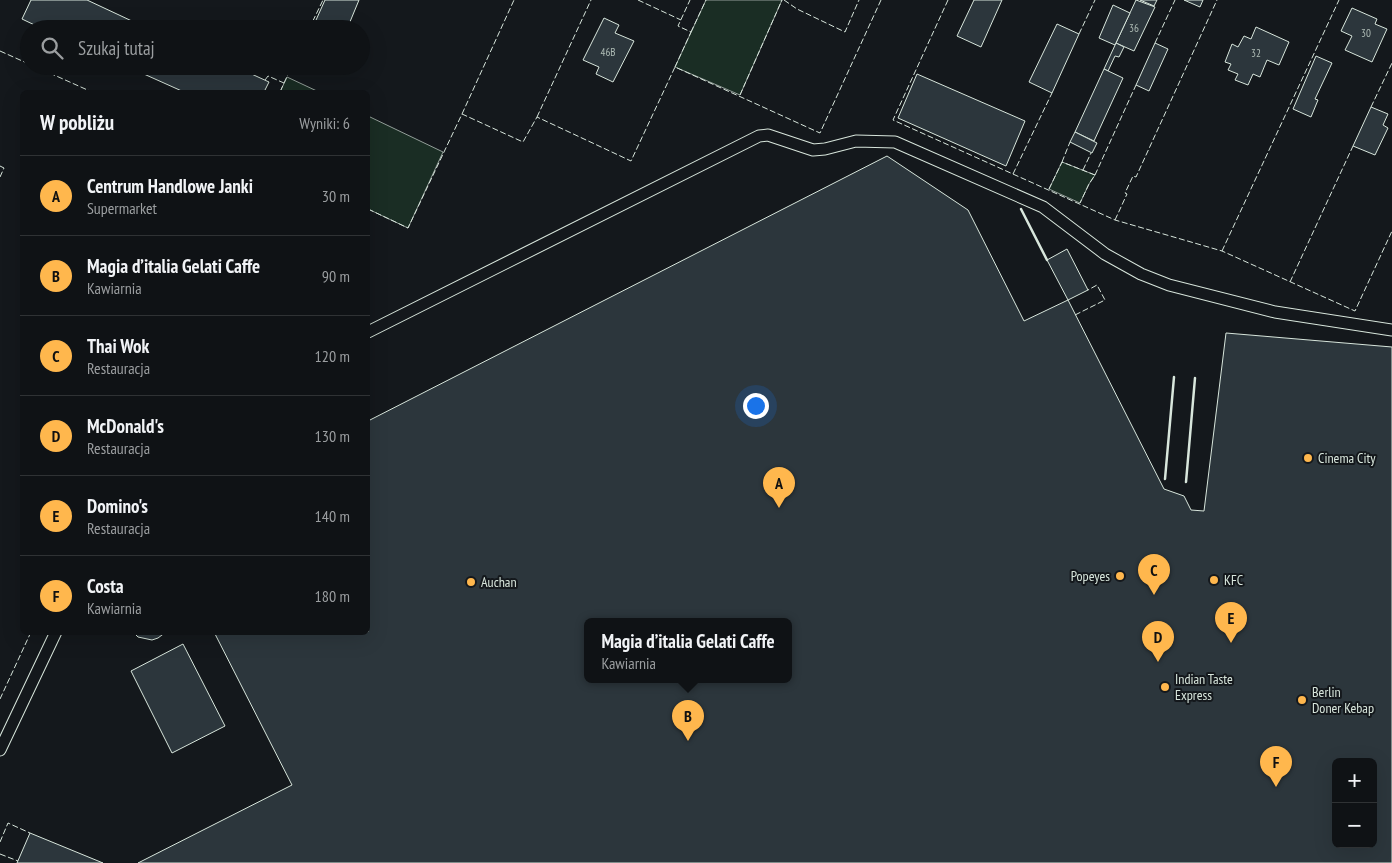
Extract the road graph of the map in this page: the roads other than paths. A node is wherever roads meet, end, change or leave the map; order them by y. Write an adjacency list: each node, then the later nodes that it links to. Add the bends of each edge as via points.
1 (1392, 330): 2 (lane, via 1275,312 1169,285 1105,254 1043,207 895,142 856,141 813,150 768,135 759,136)
2 (370, 331)
3 (55, 635): 4 (lane)
4 (0, 750)

